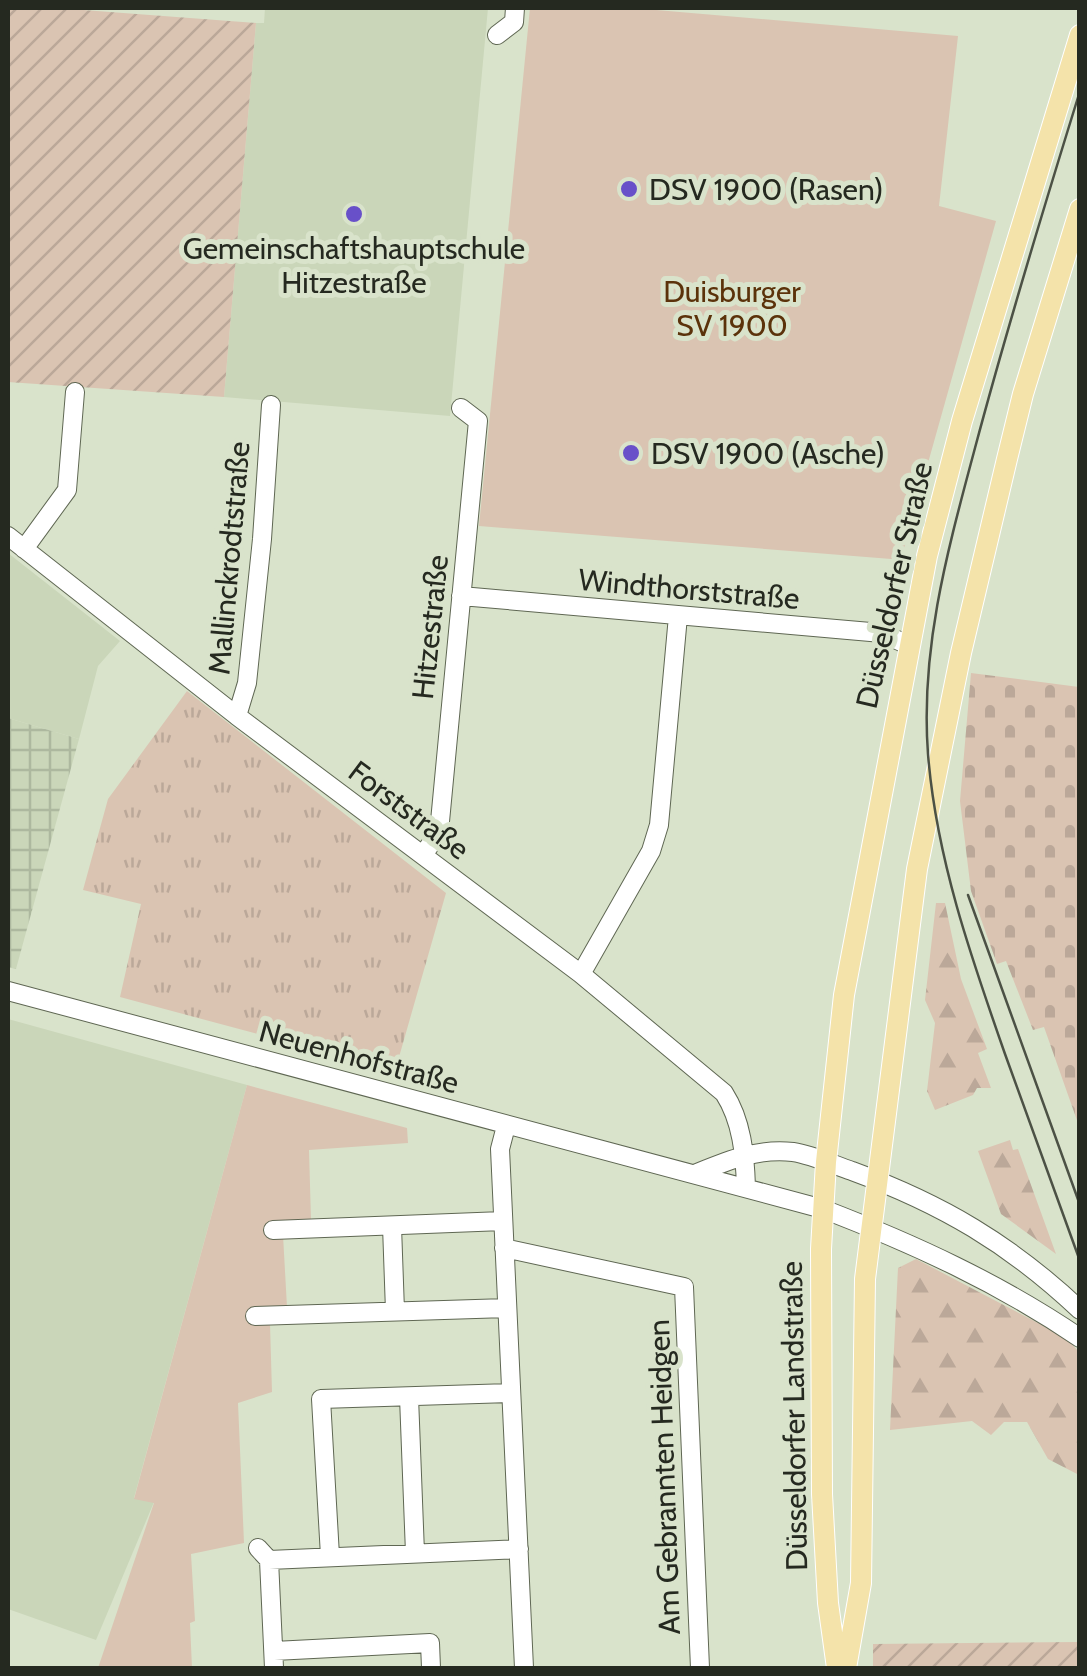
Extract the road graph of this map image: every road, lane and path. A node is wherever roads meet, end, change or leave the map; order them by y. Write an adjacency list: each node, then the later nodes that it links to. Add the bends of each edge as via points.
1 (515, 8): 2 (street, via 514,22)
2 (497, 35)
3 (1080, 35): 12 (main road, Düsseldorfer Straße, via 962,421)
4 (1080, 208): 21 (main road, via 1023,394 961,653 917,870)
5 (75, 392): 9 (street, via 68,490)
6 (271, 405): 13 (street, Mallinckrodtstraße, via 249,665)
7 (461, 408): 10 (street, Hitzestraße, via 478,421)
8 (8, 536): 9 (street, Forststraße)
9 (24, 549): 13 (street, Forststraße)
10 (461, 596): 11 (street, Windthorststraße); 14 (street, Hitzestraße, via 439,832)
11 (678, 616): 12 (street, Windthorststraße, via 882,633); 15 (street, via 659,826)
12 (910, 646): 19 (main road, Düsseldorfer Straße, via 844,995)
13 (237, 716): 14 (street, Forststraße)
14 (423, 854): 15 (street, Forststraße)
15 (581, 974): 18 (street, Forststraße, via 724,1093)
16 (8, 991): 17 (street, Neuenhofstraße)
17 (506, 1126): 20 (street, Neuenhofstraße); 24 (street, via 500,1149)
18 (745, 1154): 19 (street, via 794,1152); 20 (street); 22 (street)
19 (826, 1162): 21 (street); 23 (main road, Düsseldorfer Landstraße)
20 (696, 1173): 22 (street, Neuenhofstraße)
21 (876, 1180): 26 (main road); 30 (street, via 986,1234)
22 (746, 1187): 23 (street, Neuenhofstraße)
23 (823, 1209): 26 (street, Neuenhofstraße); 43 (main road, Düsseldorfer Landstraße, via 822,1494)
24 (504, 1221): 25 (street); 28 (street)
25 (392, 1226): 27 (street); 31 (street)
26 (870, 1228): 33 (street, Neuenhofstraße, via 979,1276); 44 (main road, via 861,1583)
27 (274, 1230)
28 (504, 1248): 29 (street); 42 (street, Am Gebrannten Heidgen, via 684,1287)
29 (507, 1308): 31 (street); 34 (street)
30 (1080, 1310)
31 (395, 1311): 32 (street)
32 (255, 1316)
33 (1080, 1338)
34 (511, 1393): 35 (street); 36 (street)
35 (408, 1396): 37 (street); 38 (street, via 321,1399)
36 (519, 1549): 37 (street); 41 (street)
37 (415, 1554): 38 (street)
38 (330, 1556): 39 (street, via 264,1554)
39 (274, 1660): 40 (street, via 430,1643)
40 (431, 1668)
41 (524, 1668)
42 (700, 1668)
43 (837, 1668)
44 (846, 1668)

